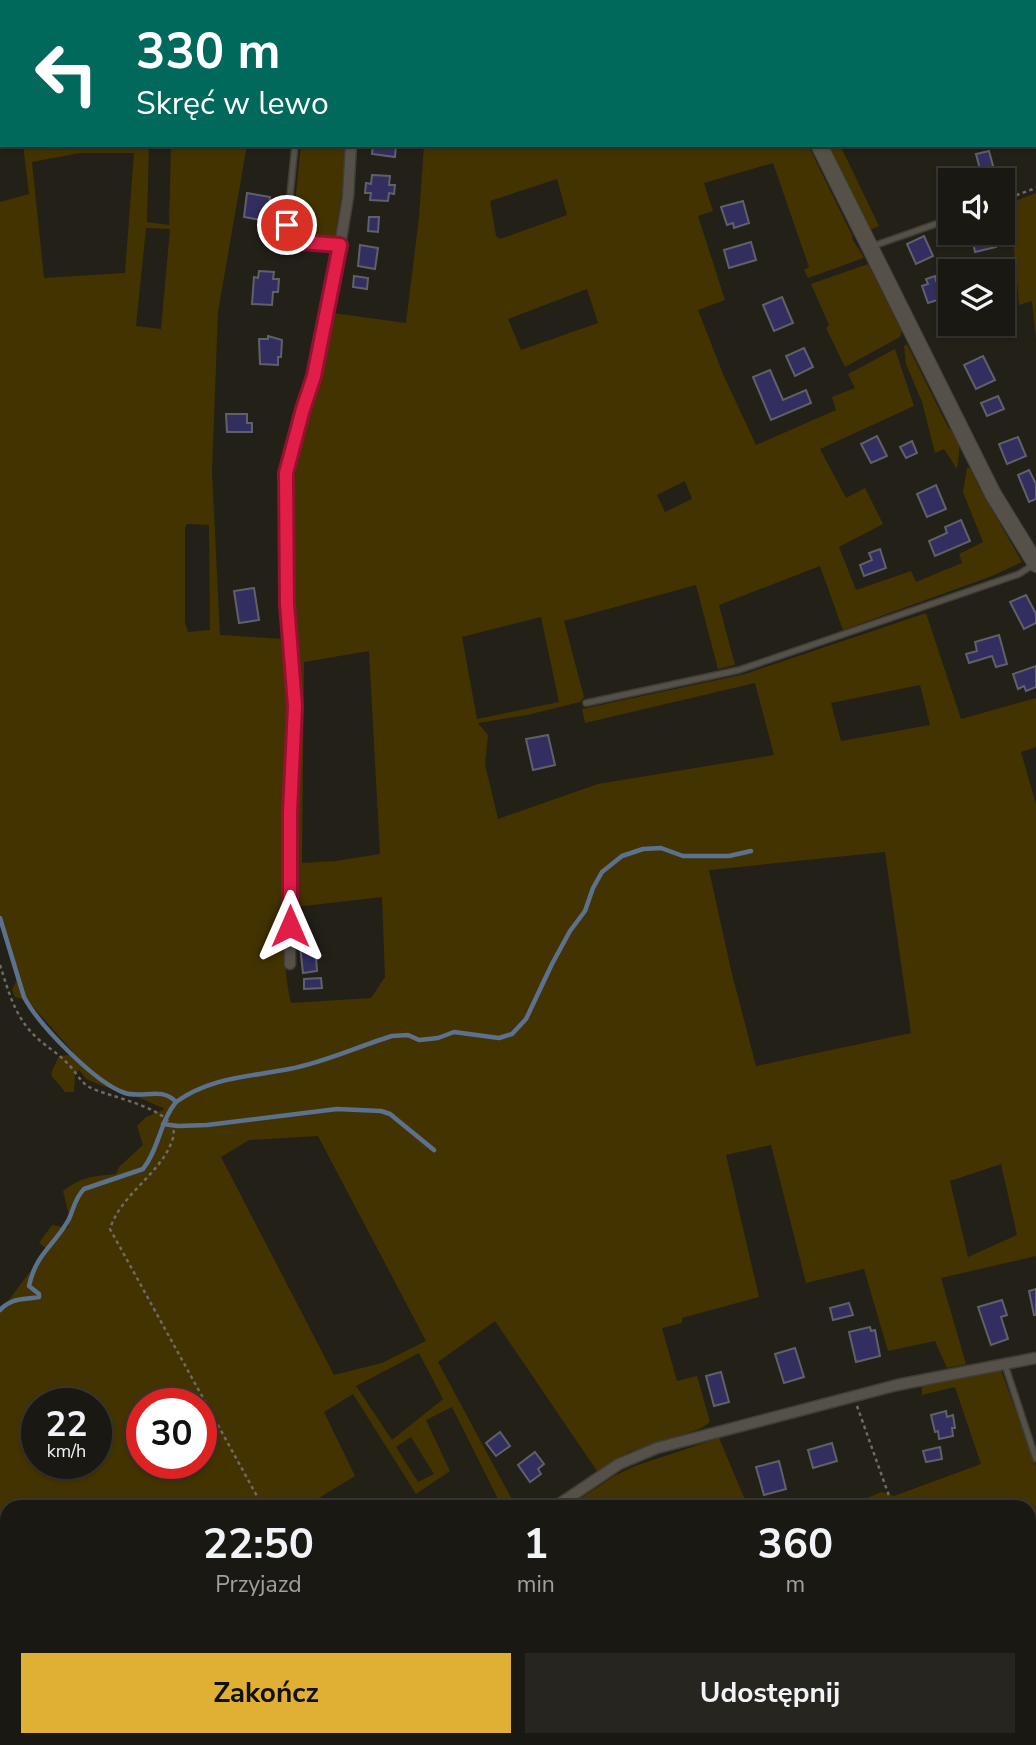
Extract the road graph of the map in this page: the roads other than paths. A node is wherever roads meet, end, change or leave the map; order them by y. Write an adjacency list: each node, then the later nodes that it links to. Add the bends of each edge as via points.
1 (295, 147): 5 (lane, via 288,234 300,242)
2 (351, 147): 5 (street)
3 (820, 147): 6 (street)
4 (938, 223): 6 (lane)
5 (340, 245): 9 (street, via 314,376 286,473 287,604 295,706)
6 (870, 247): 7 (street, via 997,502)
7 (1036, 564): 8 (lane, via 739,670)
8 (586, 703)
9 (290, 964)
10 (1036, 1358): 11 (street)
11 (1005, 1365): 12 (lane); 13 (street, via 897,1385 657,1448 619,1464)
12 (1036, 1459)
13 (565, 1500)

